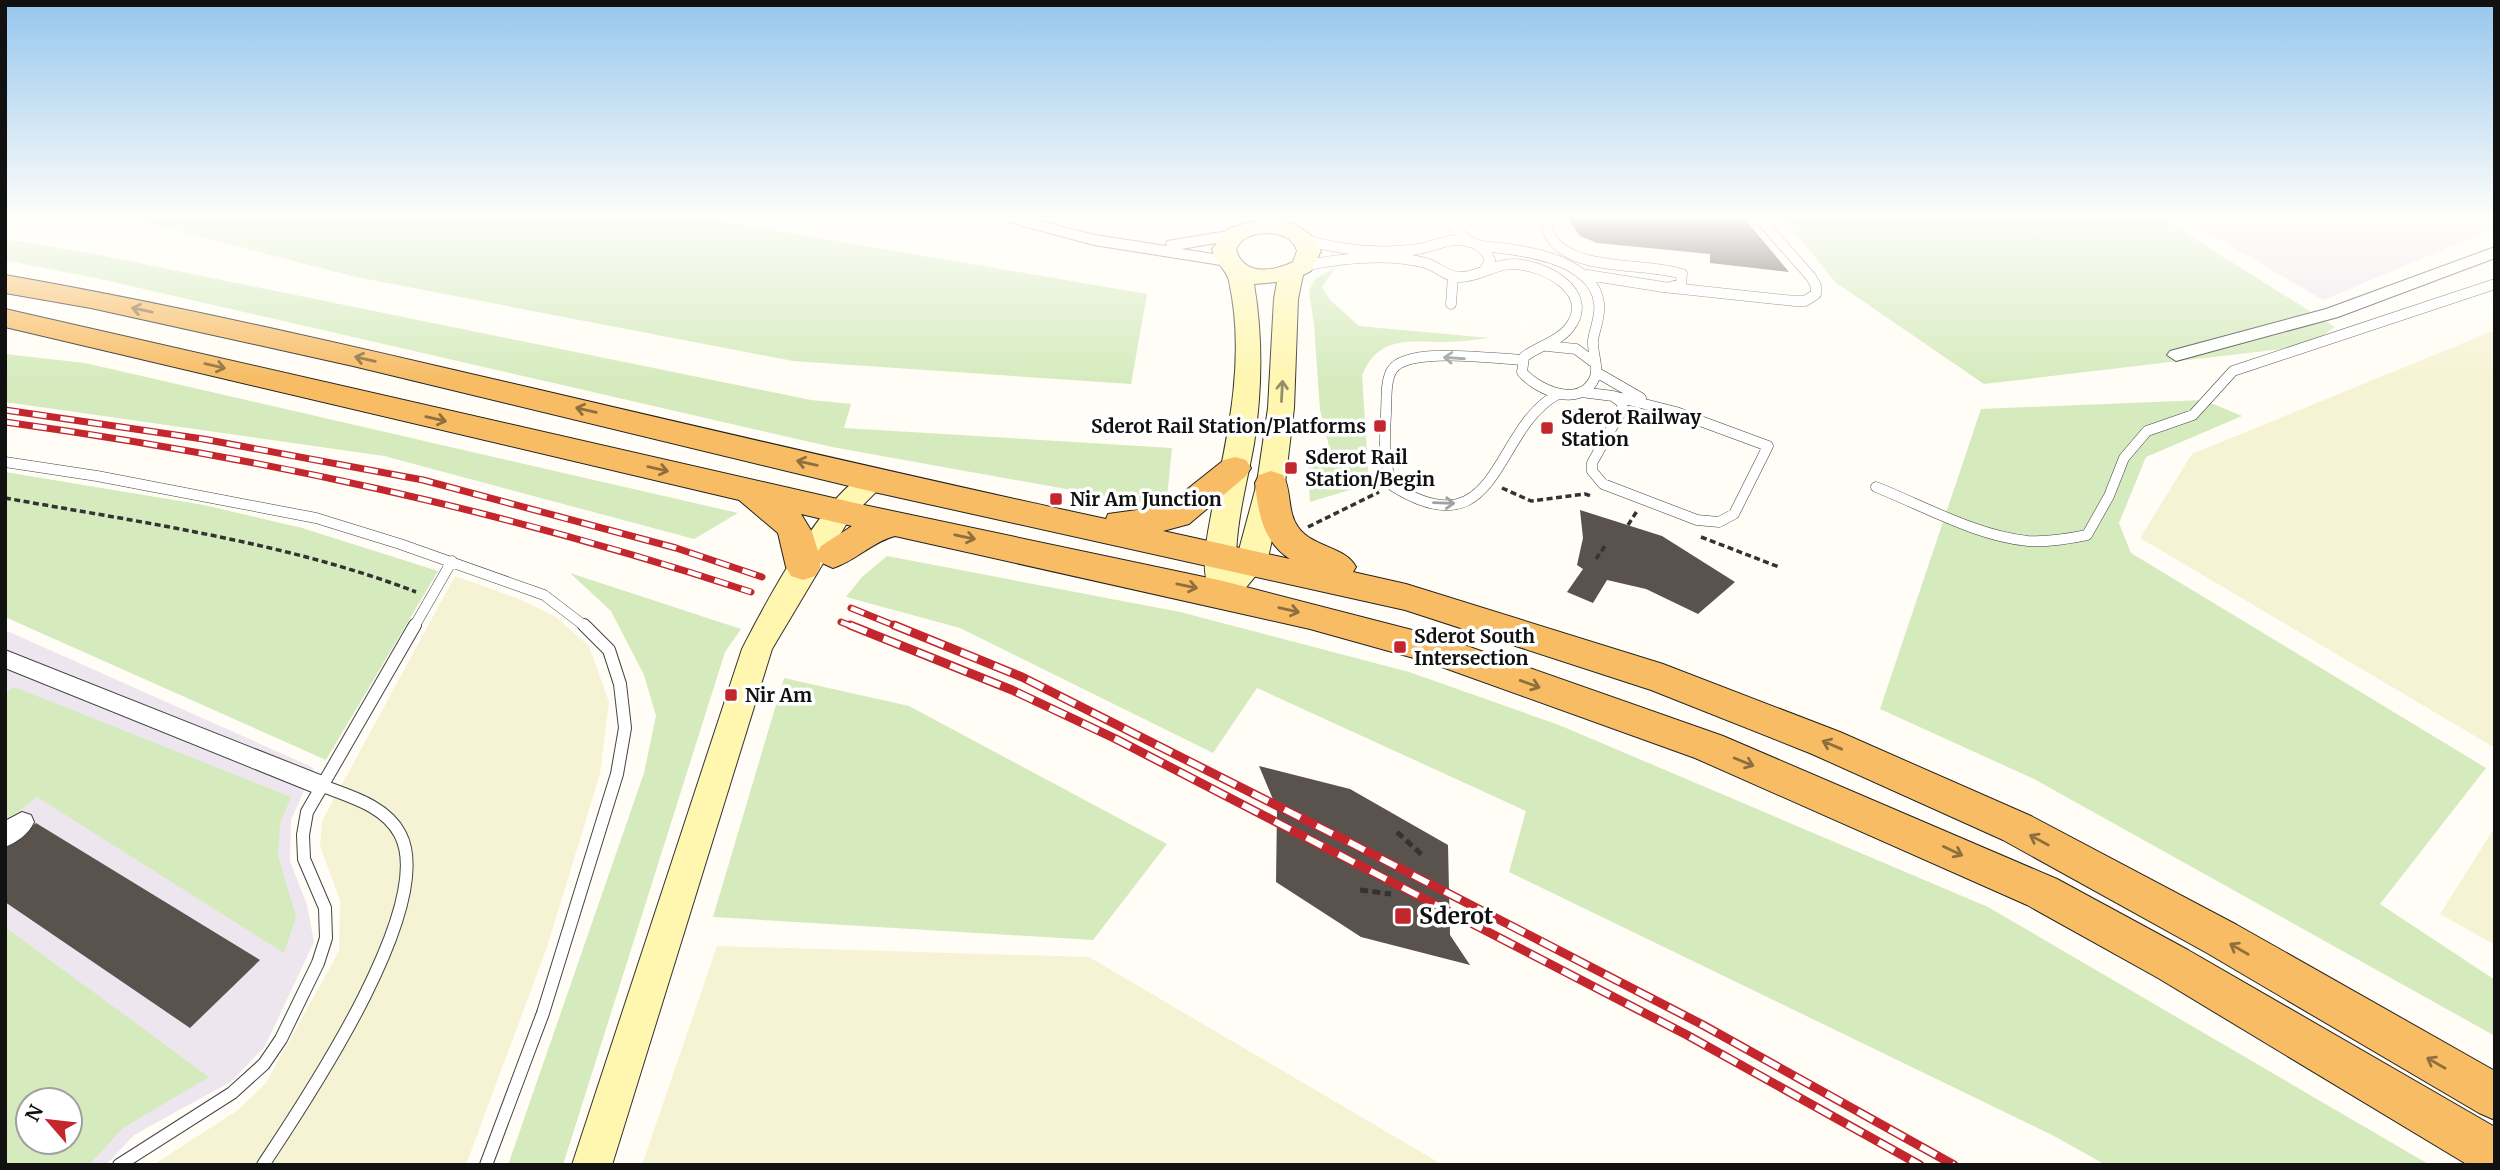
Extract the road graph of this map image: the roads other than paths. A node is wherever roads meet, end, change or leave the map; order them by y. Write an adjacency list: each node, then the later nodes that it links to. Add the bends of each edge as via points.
1 (1234, 273): 28 (main road, via 1248,326 1245,408)
2 (1250, 273): 3 (main road, via 1264,277)
3 (1285, 273)
4 (1296, 273): 30 (main road, one-way to 4, via 1281,408 1286,299)
5 (1442, 273): 12 (lane)
6 (1477, 273): 12 (lane)
7 (1550, 273): 18 (lane, via 1572,289 1578,309 1568,330)
8 (1578, 273): 15 (lane); 21 (lane, via 1599,301)
9 (1677, 273): 15 (lane, via 1684,277 1681,284)
10 (1807, 273): 15 (lane, via 1816,294 1805,301)
11 (2440, 273): 19 (street, via 2332,313)
12 (1452, 276): 16 (lane)
13 (5, 284): 29 (highway, one-way to 13, via 340,353)
14 (2495, 284): 31 (lane, via 2233,371 2193,415 2147,431 2123,458 2087,535 2058,541 2023,540)
15 (1662, 287)
16 (1451, 304)
17 (5, 318): 32 (highway, one-way to 32)
18 (1540, 347): 20 (lane); 21 (lane, via 1576,349)
19 (2176, 355)
20 (1522, 360): 24 (lane, via 1527,380); 24 (lane, one-way to 24, via 1419,356 1398,363 1387,386 1384,462 1393,486 1417,499 1447,504 1473,499 1490,483 1530,415)
21 (1592, 361): 22 (lane)
22 (1596, 372): 23 (lane, via 1593,383); 26 (lane)
23 (1579, 392): 24 (lane); 25 (lane)
24 (1558, 394)
25 (1611, 395): 26 (lane); 26 (lane, via 1623,408 1592,463 1595,478 1698,520 1719,522 1734,514 1768,446)
26 (1653, 404)
27 (5, 462): 37 (lane, via 316,518)
28 (1236, 468): 35 (highway, via 1177,515 1154,521); 36 (main road)
29 (874, 480): 33 (main road); 35 (highway)
30 (1271, 483): 39 (main road); 41 (highway, via 1274,514 1285,538 1309,556)
31 (1876, 486)
32 (738, 487): 33 (highway); 38 (highway, via 774,507)
33 (852, 514): 34 (highway); 38 (main road)
34 (898, 523): 38 (highway, via 856,537); 40 (highway, one-way to 40)
35 (1082, 524): 36 (highway)
36 (1219, 554): 39 (highway); 40 (main road)
37 (452, 561): 43 (lane); 48 (lane, via 544,595 581,622 609,650 620,684 625,728 617,774 569,936)
38 (818, 561): 49 (main road, via 757,649)
39 (1252, 562): 40 (main road); 41 (highway)
40 (1223, 594): 45 (highway, one-way to 45, via 1434,649 1709,747 1946,848 2042,892 2161,958)
41 (1406, 597): 44 (highway, one-way to 41, via 2107,876 1935,789 1663,679)
42 (5, 660): 43 (street)
43 (320, 785): 46 (lane, via 302,830 304,861 327,906 327,932 281,1039 242,1086); 47 (lane, via 364,803 399,832 408,858 404,898 353,1018)
44 (2495, 1097)
45 (2495, 1154)
46 (119, 1165)
47 (263, 1165)
48 (486, 1165)
49 (592, 1165)

